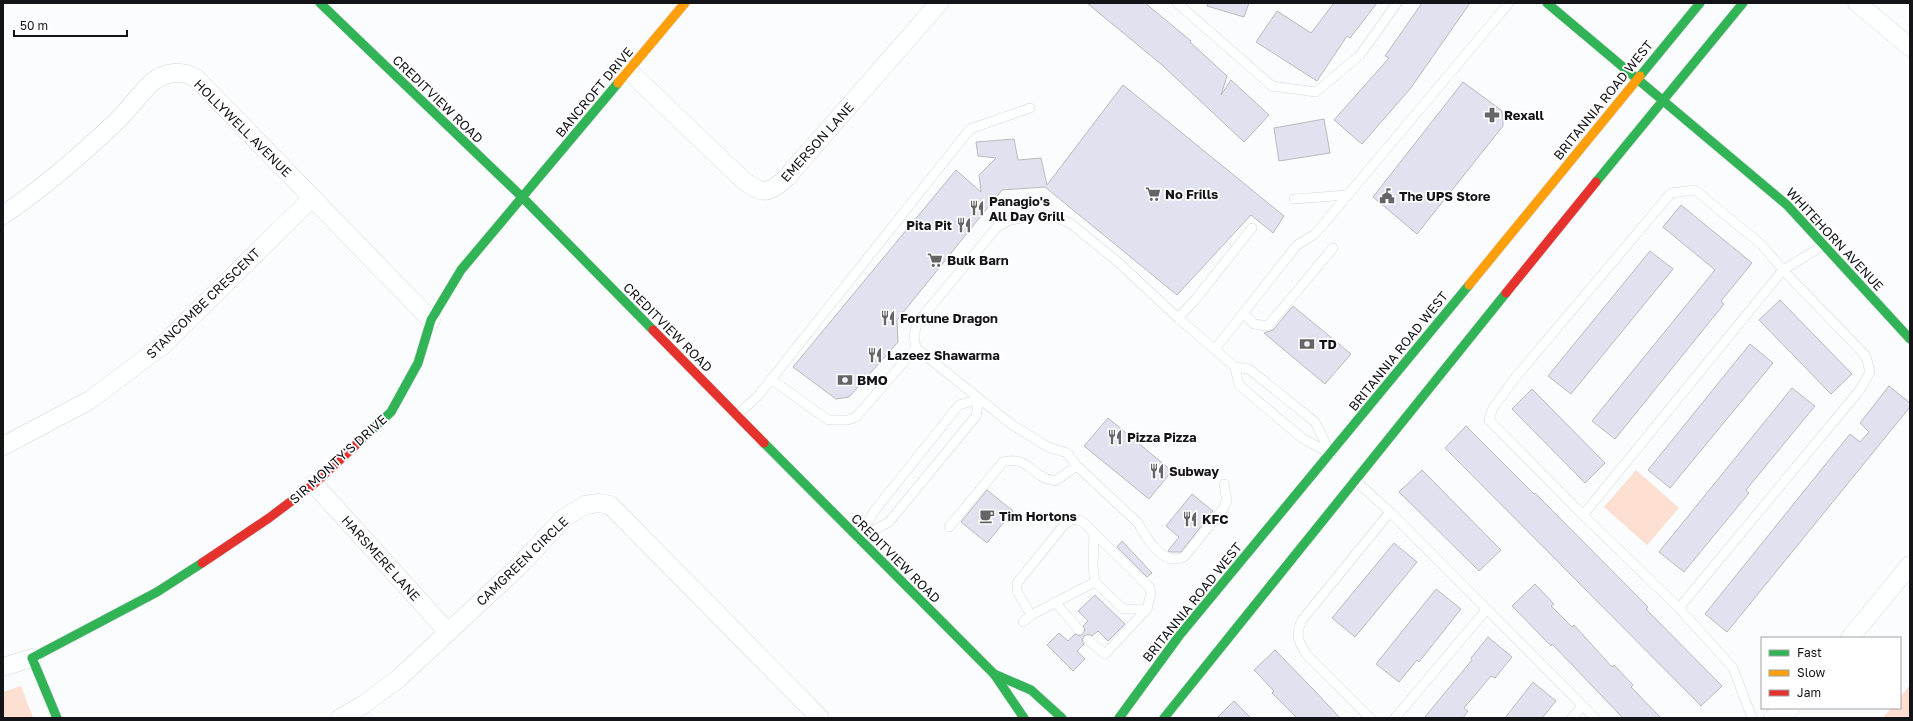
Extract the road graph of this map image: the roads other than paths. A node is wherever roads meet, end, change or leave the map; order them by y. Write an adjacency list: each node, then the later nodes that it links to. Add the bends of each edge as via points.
1 (320, 3): 17 (main road, CREDITVIEW ROAD)
2 (684, 3): 12 (main road, BANCROFT DRIVE)
3 (939, 3): 12 (street, EMERSON LANE, via 787,177 777,187 768,191 755,190 742,180)
4 (1178, 3): 5 (lane, via 1272,86 1316,92 1360,55)
5 (1397, 3)
6 (1509, 3): 16 (lane)
7 (1546, 3): 13 (main road, WHITEHORN AVENUE)
8 (1700, 3): 13 (main road, BRITANNIA ROAD WEST)
9 (1743, 3): 14 (main road)
10 (1857, 3): 11 (street)
11 (1910, 47)
12 (629, 71): 17 (main road, BANCROFT DRIVE)
13 (1636, 78): 14 (main road, WHITEHORN AVENUE); 36 (main road, BRITANNIA ROAD WEST)
14 (1663, 100): 22 (main road, WHITEHORN AVENUE, via 1787,204); 38 (main road)
15 (1030, 108): 32 (lane, via 970,129)
16 (1348, 195): 19 (lane); 25 (lane, via 1315,234 1297,245)
17 (522, 197): 27 (main road, SIR MONTY'S DRIVE, via 469,260); 34 (main road, CREDITVIEW ROAD)
18 (312, 198): 20 (street, HOLLYWELL AVENUE, via 196,78 172,72 157,78 77,159 24,202); 27 (street, HOLLYWELL AVENUE); 35 (street, STANCOMBE CRESCENT, via 163,345 90,400)
19 (1294, 199)
20 (3, 215)
21 (1252, 228): 26 (lane)
22 (1825, 244): 24 (lane); 28 (main road, WHITEHORN AVENUE)
23 (1333, 248): 25 (lane, via 1268,326 1254,324)
24 (1783, 270): 42 (lane); 42 (lane, via 1762,245 1695,190 1671,193 1515,378 1493,408 1489,420); 49 (lane, via 1866,356 1870,372 1859,391)
25 (1243, 313): 30 (lane)
26 (1178, 318): 29 (lane, via 1139,281 1070,223 1055,217 1027,216 1010,220 991,233 917,323 914,336); 30 (lane)
27 (431, 320): 39 (main road, SIR MONTY'S DRIVE, via 418,363 391,412)
28 (1910, 339)
29 (916, 348): 32 (lane, via 856,417 848,420 828,420); 33 (lane)
30 (1214, 349): 31 (lane)
31 (1235, 367): 36 (lane, via 1239,385 1302,438); 36 (lane, via 1249,369 1315,422)
32 (771, 379): 34 (lane)
33 (979, 399): 37 (lane, via 1011,424 1048,447 1067,453); 45 (lane, via 959,405 875,510); 45 (lane, via 976,416 889,522)
34 (737, 416): 45 (main road, CREDITVIEW ROAD)
35 (3, 446)
36 (1331, 454): 68 (main road, BRITANNIA ROAD WEST, via 1179,636)
37 (1077, 466): 40 (lane, via 1138,523 1149,540 1170,560 1184,557 1223,508 1227,501); 43 (lane, via 1055,481 1042,477 1022,461 1003,462)
38 (1356, 481): 41 (lane); 69 (main road)
39 (314, 484): 55 (street, HARSMERE LANE); 58 (main road, SIR MONTY'S DRIVE, via 269,518 157,592)
40 (1224, 484)
41 (1390, 512): 51 (lane); 70 (lane, via 1302,620 1297,631 1300,646 1307,656)
42 (1583, 515): 49 (lane)
43 (949, 527)
44 (1094, 533): 47 (lane, via 1093,568); 50 (lane, via 1149,587 1151,593); 52 (lane, via 1082,521 1072,519 1064,525 1017,583 1017,591)
45 (858, 539): 60 (main road, CREDITVIEW ROAD)
46 (1910, 565): 56 (street)
47 (1096, 582): 48 (lane); 50 (lane, via 1123,609)
48 (1055, 602): 52 (lane); 54 (lane)
49 (1680, 608): 74 (lane, via 1733,668)
50 (1147, 609): 57 (lane, via 1105,654)
51 (1486, 610): 61 (lane); 71 (lane)
52 (1031, 615): 53 (lane)
53 (1023, 622)
54 (1079, 630)
55 (447, 631): 65 (street, CAMGREEN CIRCLE, via 399,678 363,705); 66 (street, CAMGREEN CIRCLE, via 518,567 564,518 585,505 610,505)
56 (1851, 637)
57 (1088, 640)
58 (32, 658): 59 (street, SIR MONTY'S DRIVE); 64 (main road)
59 (3, 667)
60 (994, 674): 63 (main road, CREDITVIEW ROAD); 67 (main road, CREDITVIEW ROAD, via 1031,690)
61 (1582, 706): 72 (lane); 73 (lane)
62 (1790, 709): 75 (street)
63 (1020, 716)
64 (57, 718)
65 (340, 718)
66 (820, 718)
67 (1062, 718)
68 (1119, 718)
69 (1164, 718)
70 (1370, 718)
71 (1395, 718)
72 (1572, 718)
73 (1594, 718)
74 (1752, 718)
75 (1773, 718)

